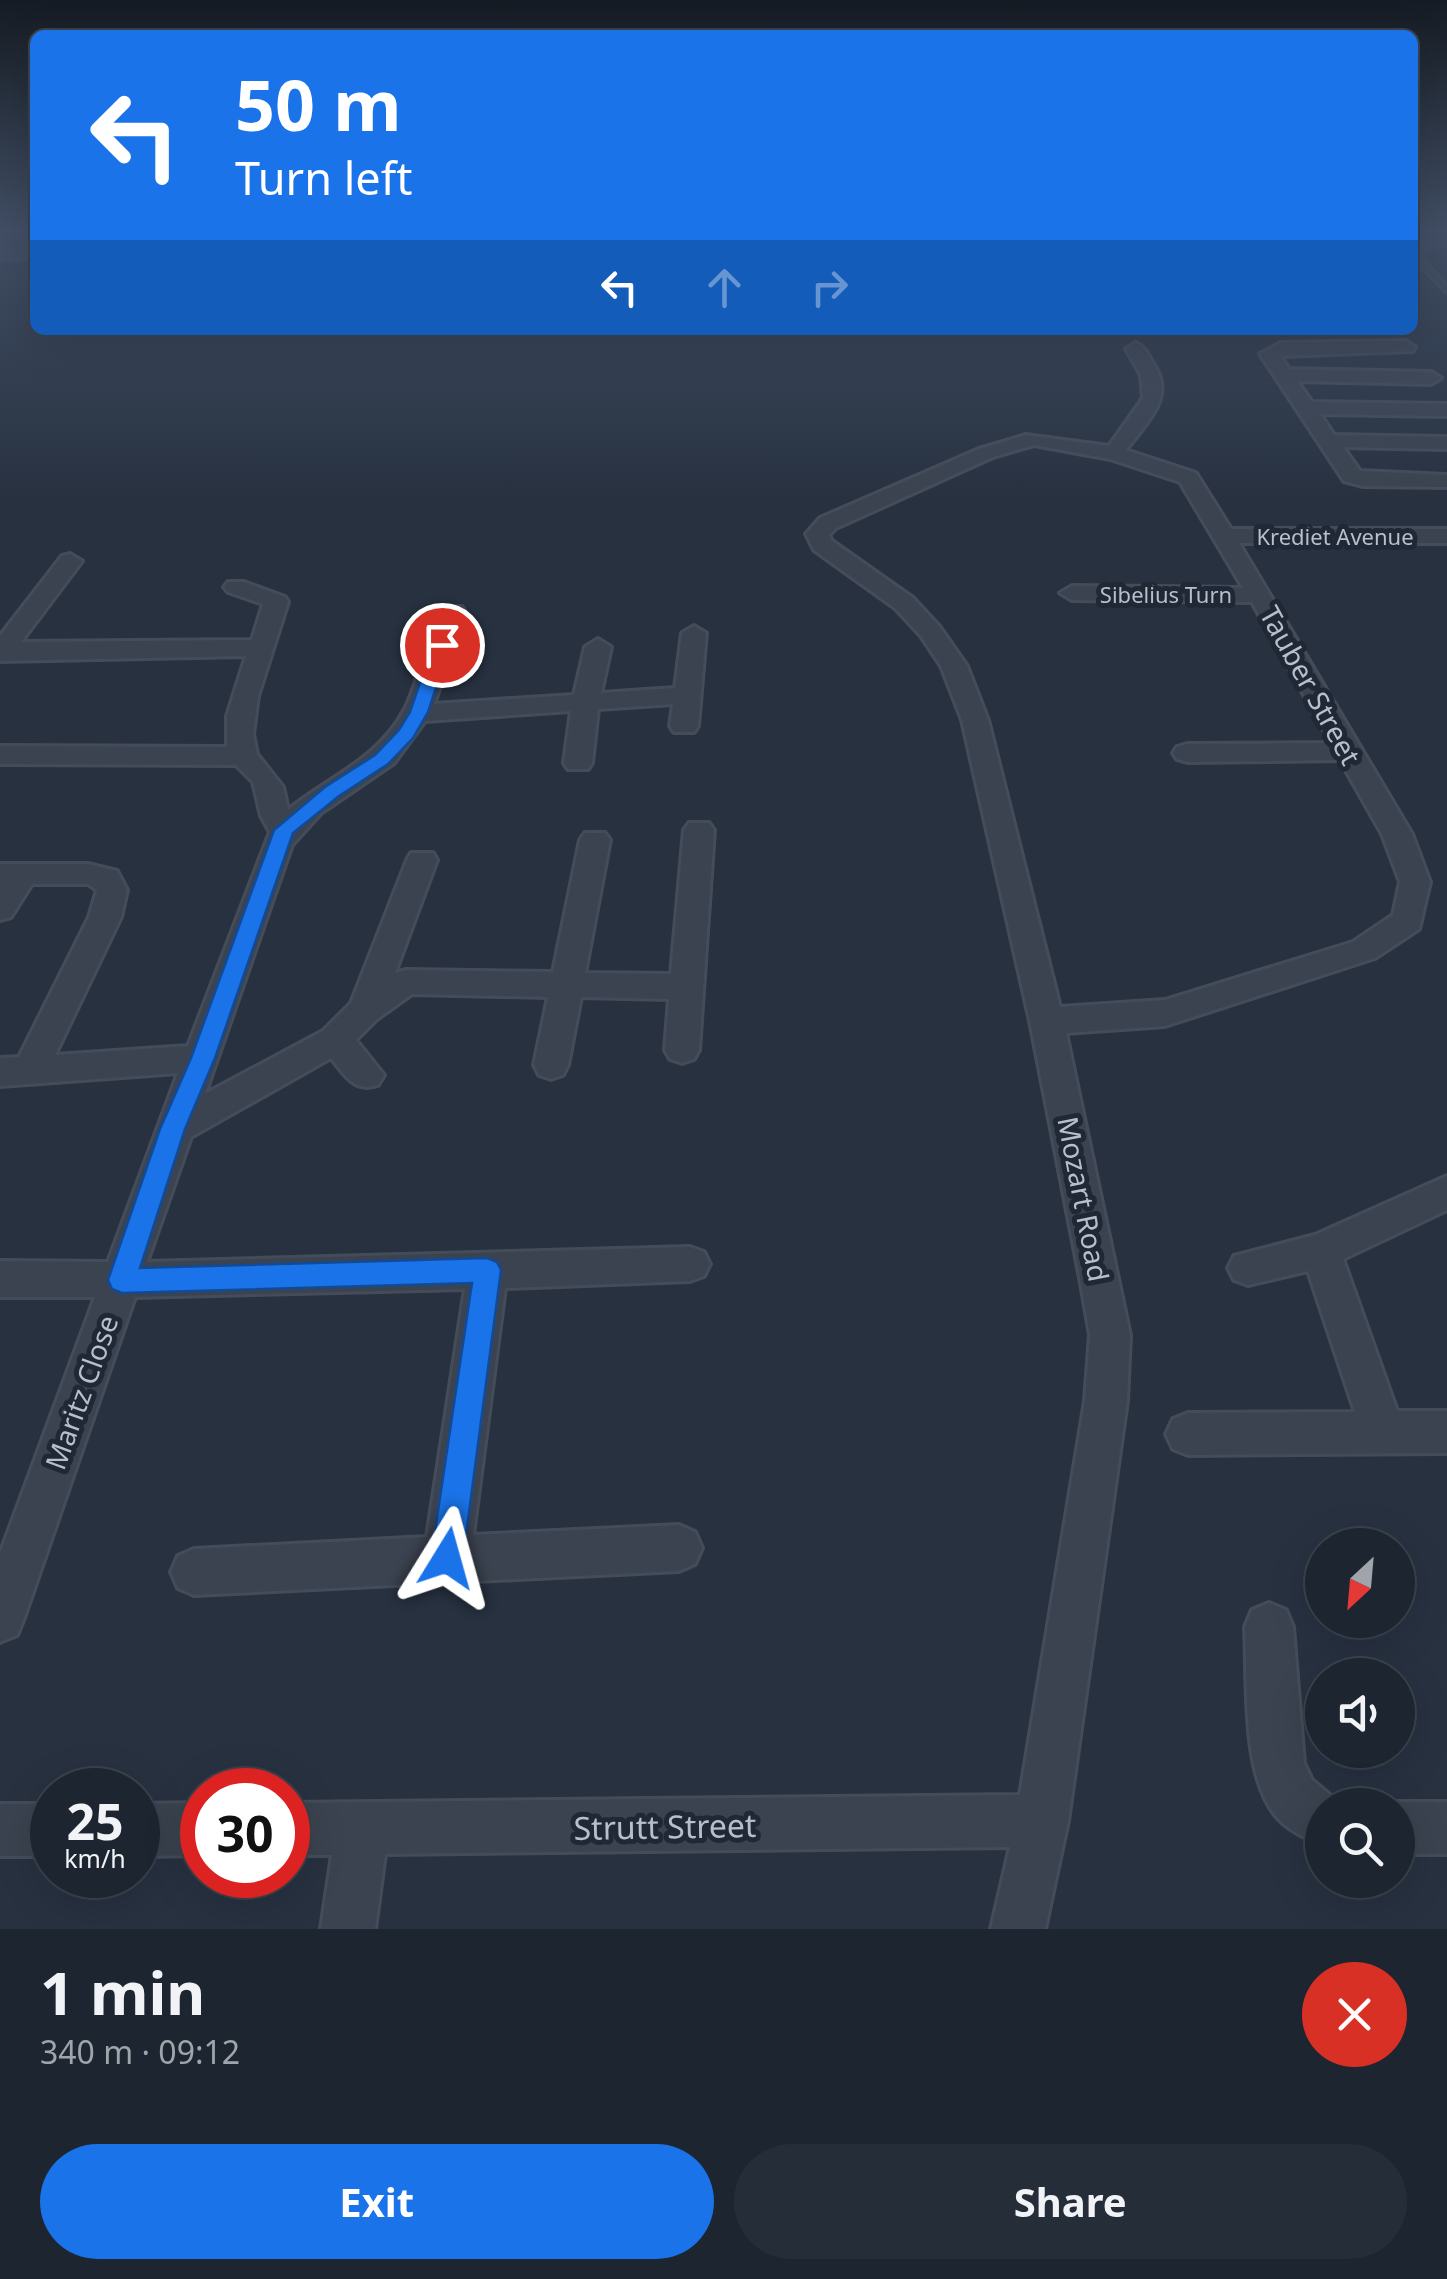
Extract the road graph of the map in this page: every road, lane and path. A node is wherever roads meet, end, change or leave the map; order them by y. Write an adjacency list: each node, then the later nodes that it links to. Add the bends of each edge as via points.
1 (1397, 335): 3 (street)
2 (1135, 348): 11 (street, via 1156,388)
3 (1406, 348): 4 (street, via 1273,350 1269,354); 5 (street)
4 (1283, 375): 5 (street); 7 (street)
5 (1430, 378): 6 (street)
6 (1447, 400)
7 (1304, 408): 8 (street); 9 (street)
8 (1447, 410)
9 (1325, 441): 10 (street); 12 (street, via 1357,479)
10 (1447, 443)
11 (1114, 453): 13 (street, Tauber Street, via 1188,478); 15 (street, Tauber Street, via 1054,440 1008,444 828,523)
12 (1447, 481)
13 (1222, 536): 14 (street, Krediet Avenue); 19 (street, Tauber Street)
14 (1447, 536)
15 (817, 538): 43 (street, Mozart Road, via 904,603 954,666 975,720)
16 (70, 561): 24 (street)
17 (236, 587): 23 (street, via 276,602)
18 (1072, 593): 19 (street, Sibelius Turn)
19 (1260, 594): 29 (street, Tauber Street)
20 (453, 612): 27 (street)
21 (694, 633): 25 (street)
22 (598, 647): 26 (street)
23 (260, 648): 24 (street); 32 (street, via 239,727)
24 (1, 651)
25 (687, 694): 26 (street); 28 (street)
26 (586, 701): 27 (street); 33 (street)
27 (419, 712): 34 (street, via 382,760)
28 (684, 726)
29 (1347, 751): 30 (street); 43 (street, Tauber Street, via 1416,882 1408,921 1364,950 1165,1013)
30 (1188, 753)
31 (0, 755): 32 (street)
32 (242, 756): 34 (street, via 266,780 272,814)
33 (578, 764)
34 (284, 830): 46 (street, Maritz Close)
35 (699, 830): 40 (street)
36 (595, 840): 41 (street)
37 (422, 860): 42 (street)
38 (12, 874): 39 (street); 48 (street, via 88,874 106,878 112,890 105,917)
39 (0, 909)
40 (687, 987): 41 (street); 45 (street)
41 (569, 988): 42 (street, via 406,982); 47 (street)
42 (365, 1010): 44 (street)
43 (1047, 1021): 68 (street, Mozart Road, via 1110,1335 1106,1401)
44 (336, 1040): 49 (street); 50 (street)
45 (682, 1050)
46 (203, 1058): 48 (street); 50 (street, Maritz Close)
47 (552, 1064)
48 (15, 1071)
49 (366, 1075)
50 (172, 1129): 57 (street, Maritz Close)
51 (1447, 1192): 52 (street)
52 (1322, 1251): 54 (street); 58 (street)
53 (690, 1264): 55 (street)
54 (1248, 1268)
55 (487, 1270): 57 (street); 63 (street)
56 (0, 1280): 57 (street)
57 (122, 1280): 61 (street, Maritz Close)
58 (1384, 1432): 59 (street); 60 (street)
59 (1447, 1432)
60 (1188, 1434)
61 (12, 1546): 65 (street, Maritz Close)
62 (679, 1548): 63 (street)
63 (447, 1558): 64 (street)
64 (194, 1572)
65 (0, 1618)
66 (1270, 1627): 67 (street, via 1278,1768)
67 (1305, 1806)
68 (1042, 1821): 72 (street, Strutt Street); 76 (street, Mozart Road)
69 (1415, 1828): 70 (street)
70 (1447, 1828)
71 (310, 1829): 72 (street, Strutt Street)
72 (362, 1829): 75 (street)
73 (0, 1830): 74 (street)
74 (30, 1830)
75 (348, 1929)
76 (1018, 1929)

